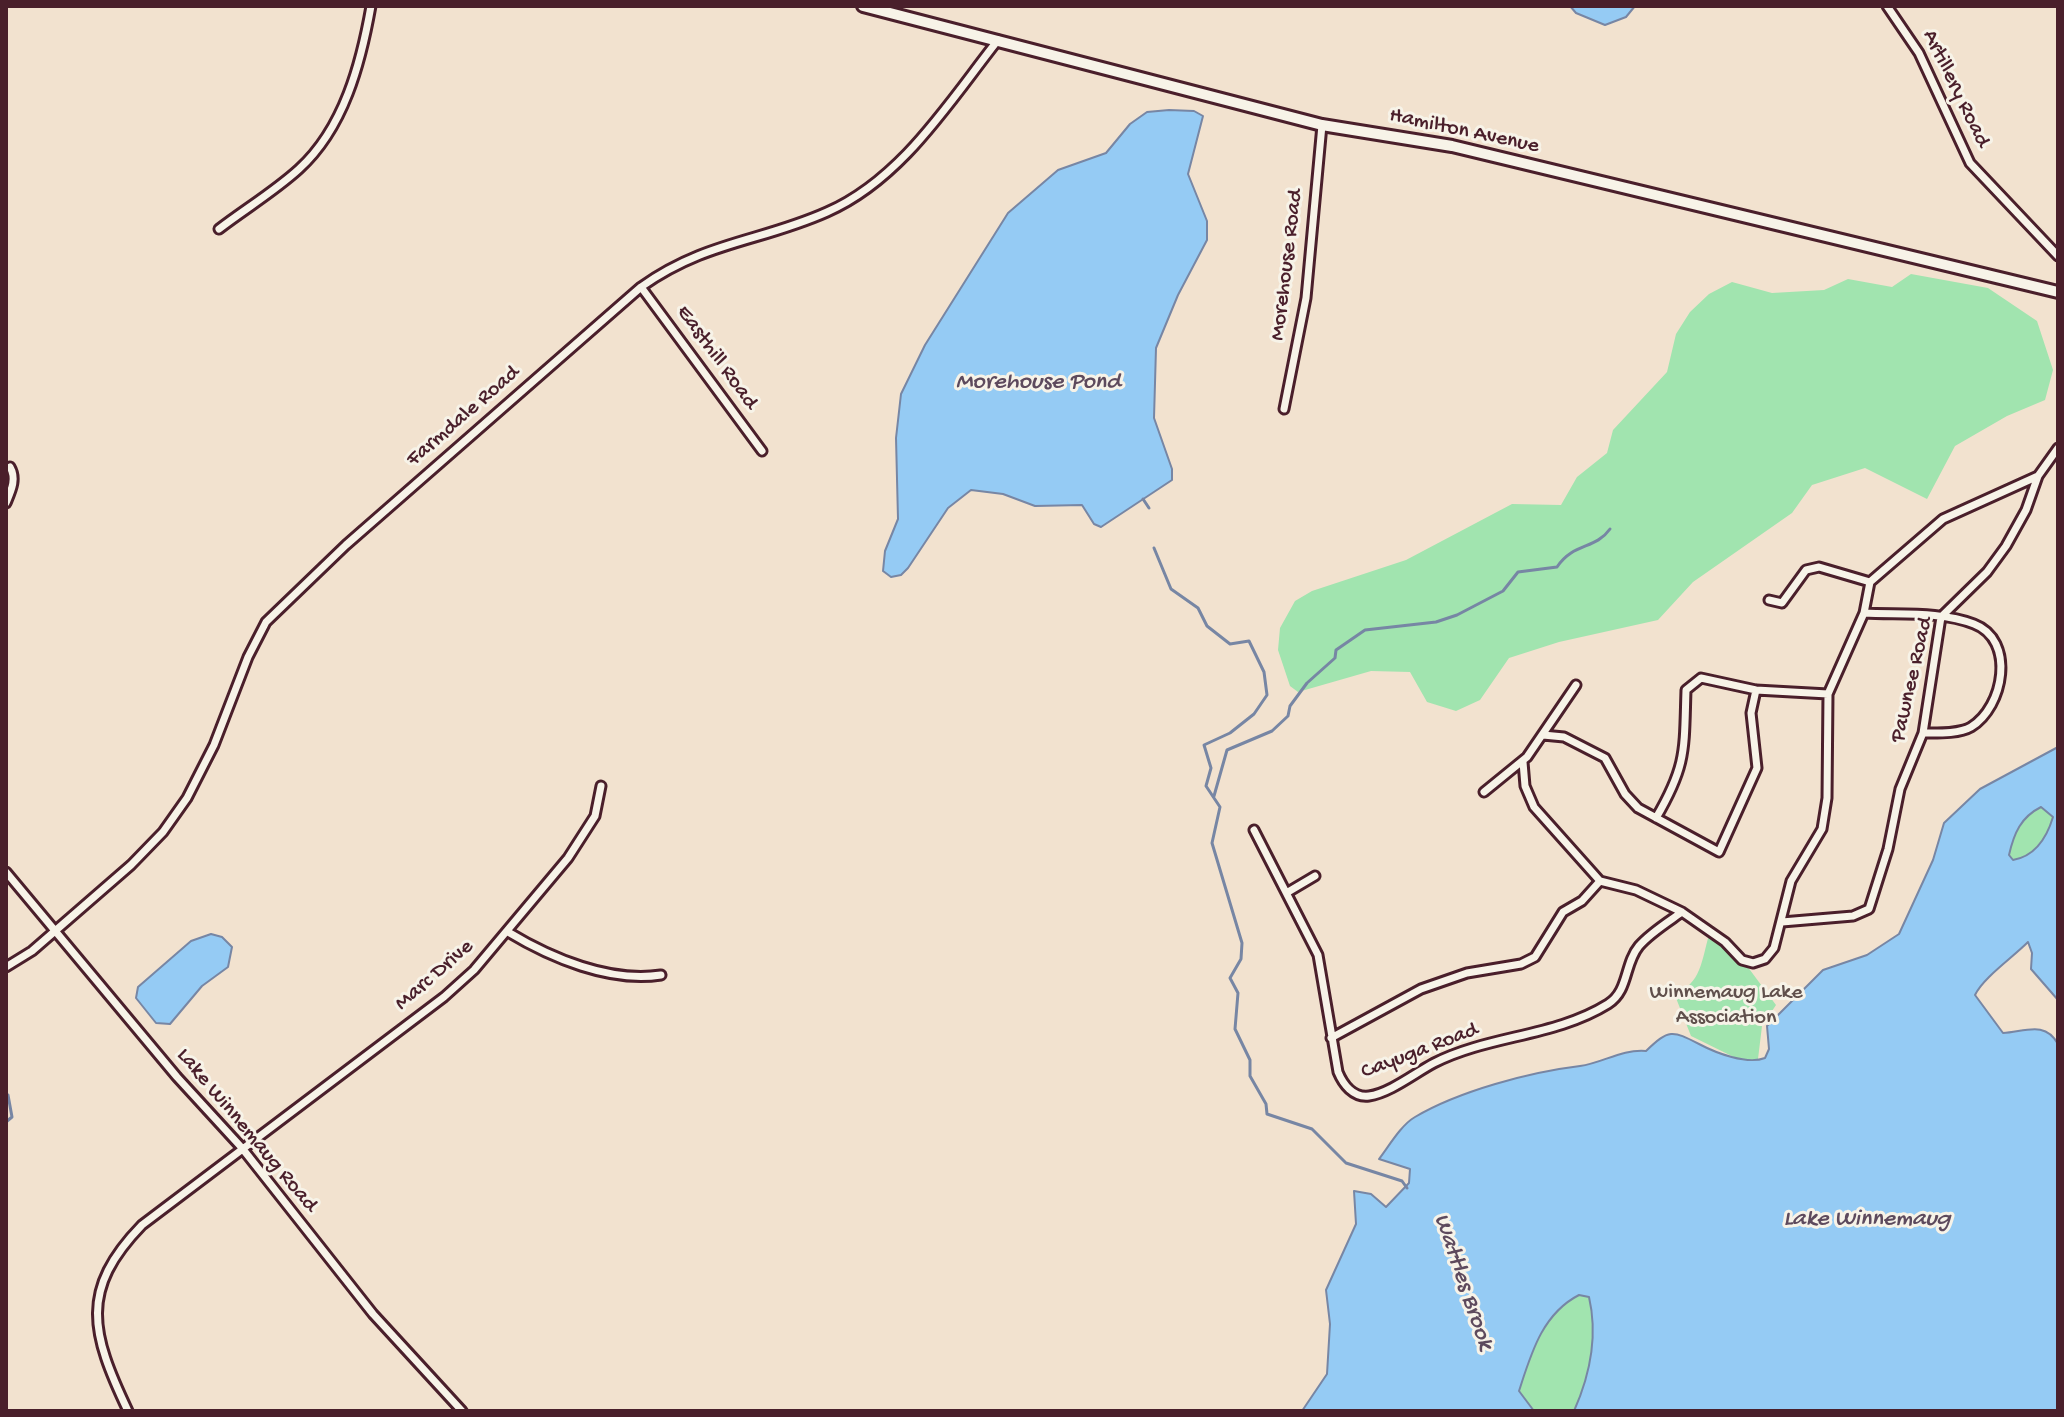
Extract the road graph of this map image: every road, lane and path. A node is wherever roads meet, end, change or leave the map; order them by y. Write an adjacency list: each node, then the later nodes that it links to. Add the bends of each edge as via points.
1 (371, 6): 6 (street, via 363,54 343,109 301,168)
2 (863, 6): 4 (street, Hamilton Avenue)
3 (1887, 6): 7 (street, Artillery Road, via 1919,53 1970,163)
4 (998, 40): 5 (street, Hamilton Avenue); 8 (street, Farmdale Road, via 891,171 860,193 814,217 701,252)
5 (1322, 125): 9 (street, Hamilton Avenue, via 1452,146); 10 (street, Morehouse Road, via 1306,298)
6 (219, 229)
7 (2058, 256)
8 (641, 287): 12 (street, Easthill Road); 36 (street, Farmdale Road, via 355,536 266,622 187,798 131,865)
9 (2058, 292)
10 (1284, 409)
11 (2058, 448): 14 (street, Pawnee Road)
12 (762, 451)
13 (10, 467): 15 (street, via 13,486)
14 (2038, 476): 16 (street, via 1943,519); 19 (street, Pawnee Road, via 2006,546)
15 (6, 503)
16 (1870, 582): 17 (street, via 1819,567 1806,570 1782,603); 18 (street)
17 (1769, 600)
18 (1864, 613): 19 (street); 22 (street)
19 (1941, 617): 23 (street, Pawnee Road); 23 (street, via 1975,624 1992,635 2002,658 1998,688 1986,715 1969,728)
20 (1576, 685): 24 (street)
21 (1756, 690): 22 (street); 28 (street, via 1701,678 1691,683 1686,690 1684,760); 28 (street, via 1751,713 1757,768 1719,852)
22 (1828, 694): 35 (street, via 1822,829 1791,881)
23 (1923, 733): 35 (street, Pawnee Road, via 1900,789 1869,909 1853,916)
24 (1543, 735): 25 (street); 28 (street, via 1564,737 1605,758 1625,794)
25 (1523, 762): 27 (street); 32 (street, via 1534,807)
26 (601, 786): 37 (street, Marc Drive, via 595,816)
27 (1484, 792)
28 (1656, 818)
29 (1254, 830): 33 (street, Cayuga Road)
30 (6, 872): 36 (street, Lake Winnemaug Road)
31 (1315, 876): 33 (street)
32 (1600, 881): 34 (street, via 1636,890); 40 (street, via 1563,912 1535,957 1421,989)
33 (1288, 892): 40 (street, Cayuga Road, via 1318,955)
34 (1682, 912): 35 (street, via 1753,963 1774,948); 40 (street, Cayuga Road, via 1639,945 1621,992 1610,1003 1572,1022 1439,1061 1369,1096 1343,1085)
35 (1782, 922)
36 (55, 931): 38 (street, Farmdale Road); 41 (street, Lake Winnemaug Road)
37 (508, 932): 39 (street, via 564,960 635,978); 41 (street, Marc Drive, via 444,997)
38 (6, 967)
39 (661, 975)
40 (1331, 1038)
41 (242, 1148): 42 (street, Marc Drive, via 142,1225 115,1253 102,1277 100,1338); 43 (street, Lake Winnemaug Road, via 373,1314)
42 (128, 1411)
43 (462, 1411)

